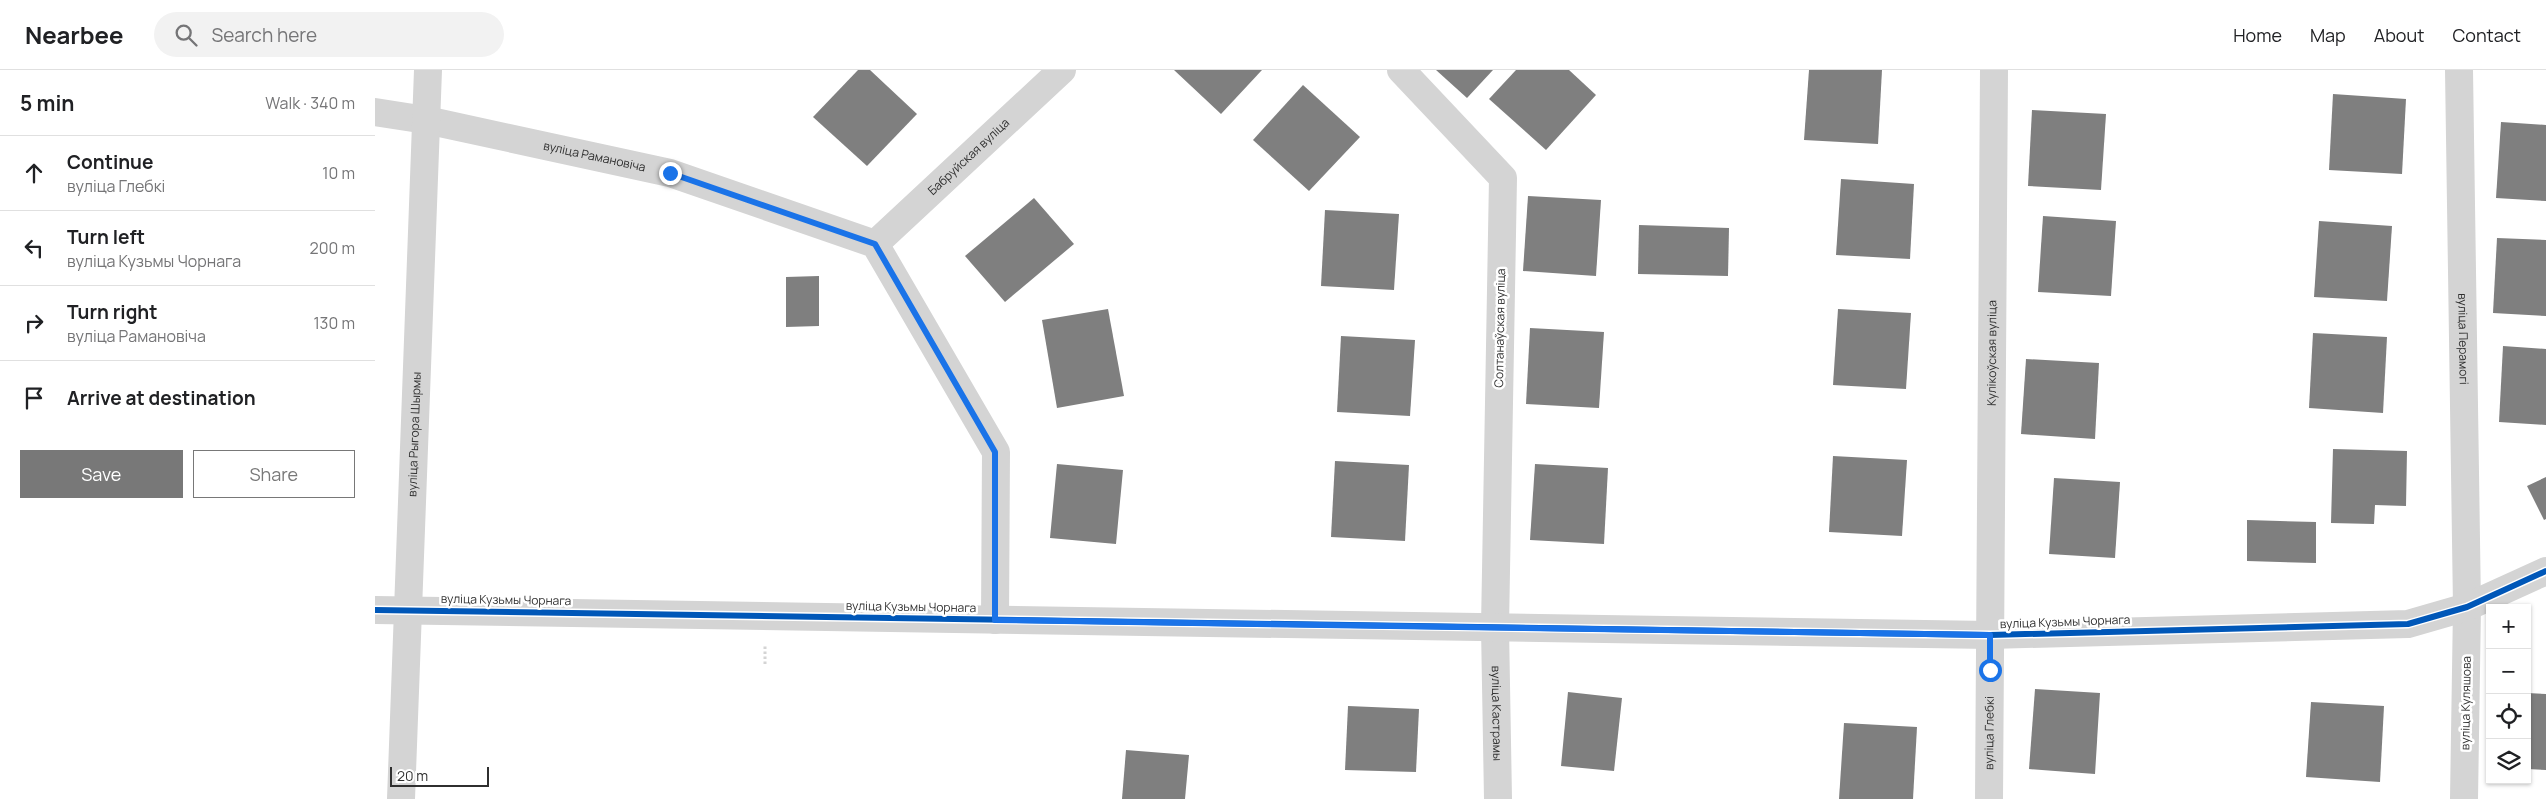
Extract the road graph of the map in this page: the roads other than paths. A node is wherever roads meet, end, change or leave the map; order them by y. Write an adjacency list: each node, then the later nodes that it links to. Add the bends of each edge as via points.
1 (428, 70): 7 (street, вуліца Рыгора Шырмы)
2 (1062, 70): 8 (street, Бабруйская вуліца)
3 (1401, 70): 14 (street, Солтанаўская вуліца, via 1503,178)
4 (1994, 70): 15 (street, Кулікоўская вуліца)
5 (2459, 70): 10 (street, вуліца Перамогі)
6 (375, 112): 7 (street, вуліца Рамановіча)
7 (426, 120): 8 (street, вуліца Рамановіча, via 670,173); 12 (street, вуліца Рыгора Шырмы)
8 (875, 244): 13 (street, via 995,452)
9 (2546, 572): 10 (street, вуліца Кузьмы Чорнага)
10 (2467, 607): 15 (street, вуліца Кузьмы Чорнага, via 2407,624); 19 (street, вуліца Куляшова)
11 (375, 610): 12 (street, вуліца Кузьмы Чорнага)
12 (407, 610): 13 (street, вуліца Кузьмы Чорнага); 16 (street, вуліца Рыгора Шырмы)
13 (995, 620): 14 (street, вуліца Кузьмы Чорнага)
14 (1495, 627): 15 (street, вуліца Кузьмы Чорнага); 17 (street, вуліца Кастрамы)
15 (1990, 635): 18 (street, вуліца Глебкі)
16 (401, 799)
17 (1499, 799)
18 (1989, 799)
19 (2464, 799)

